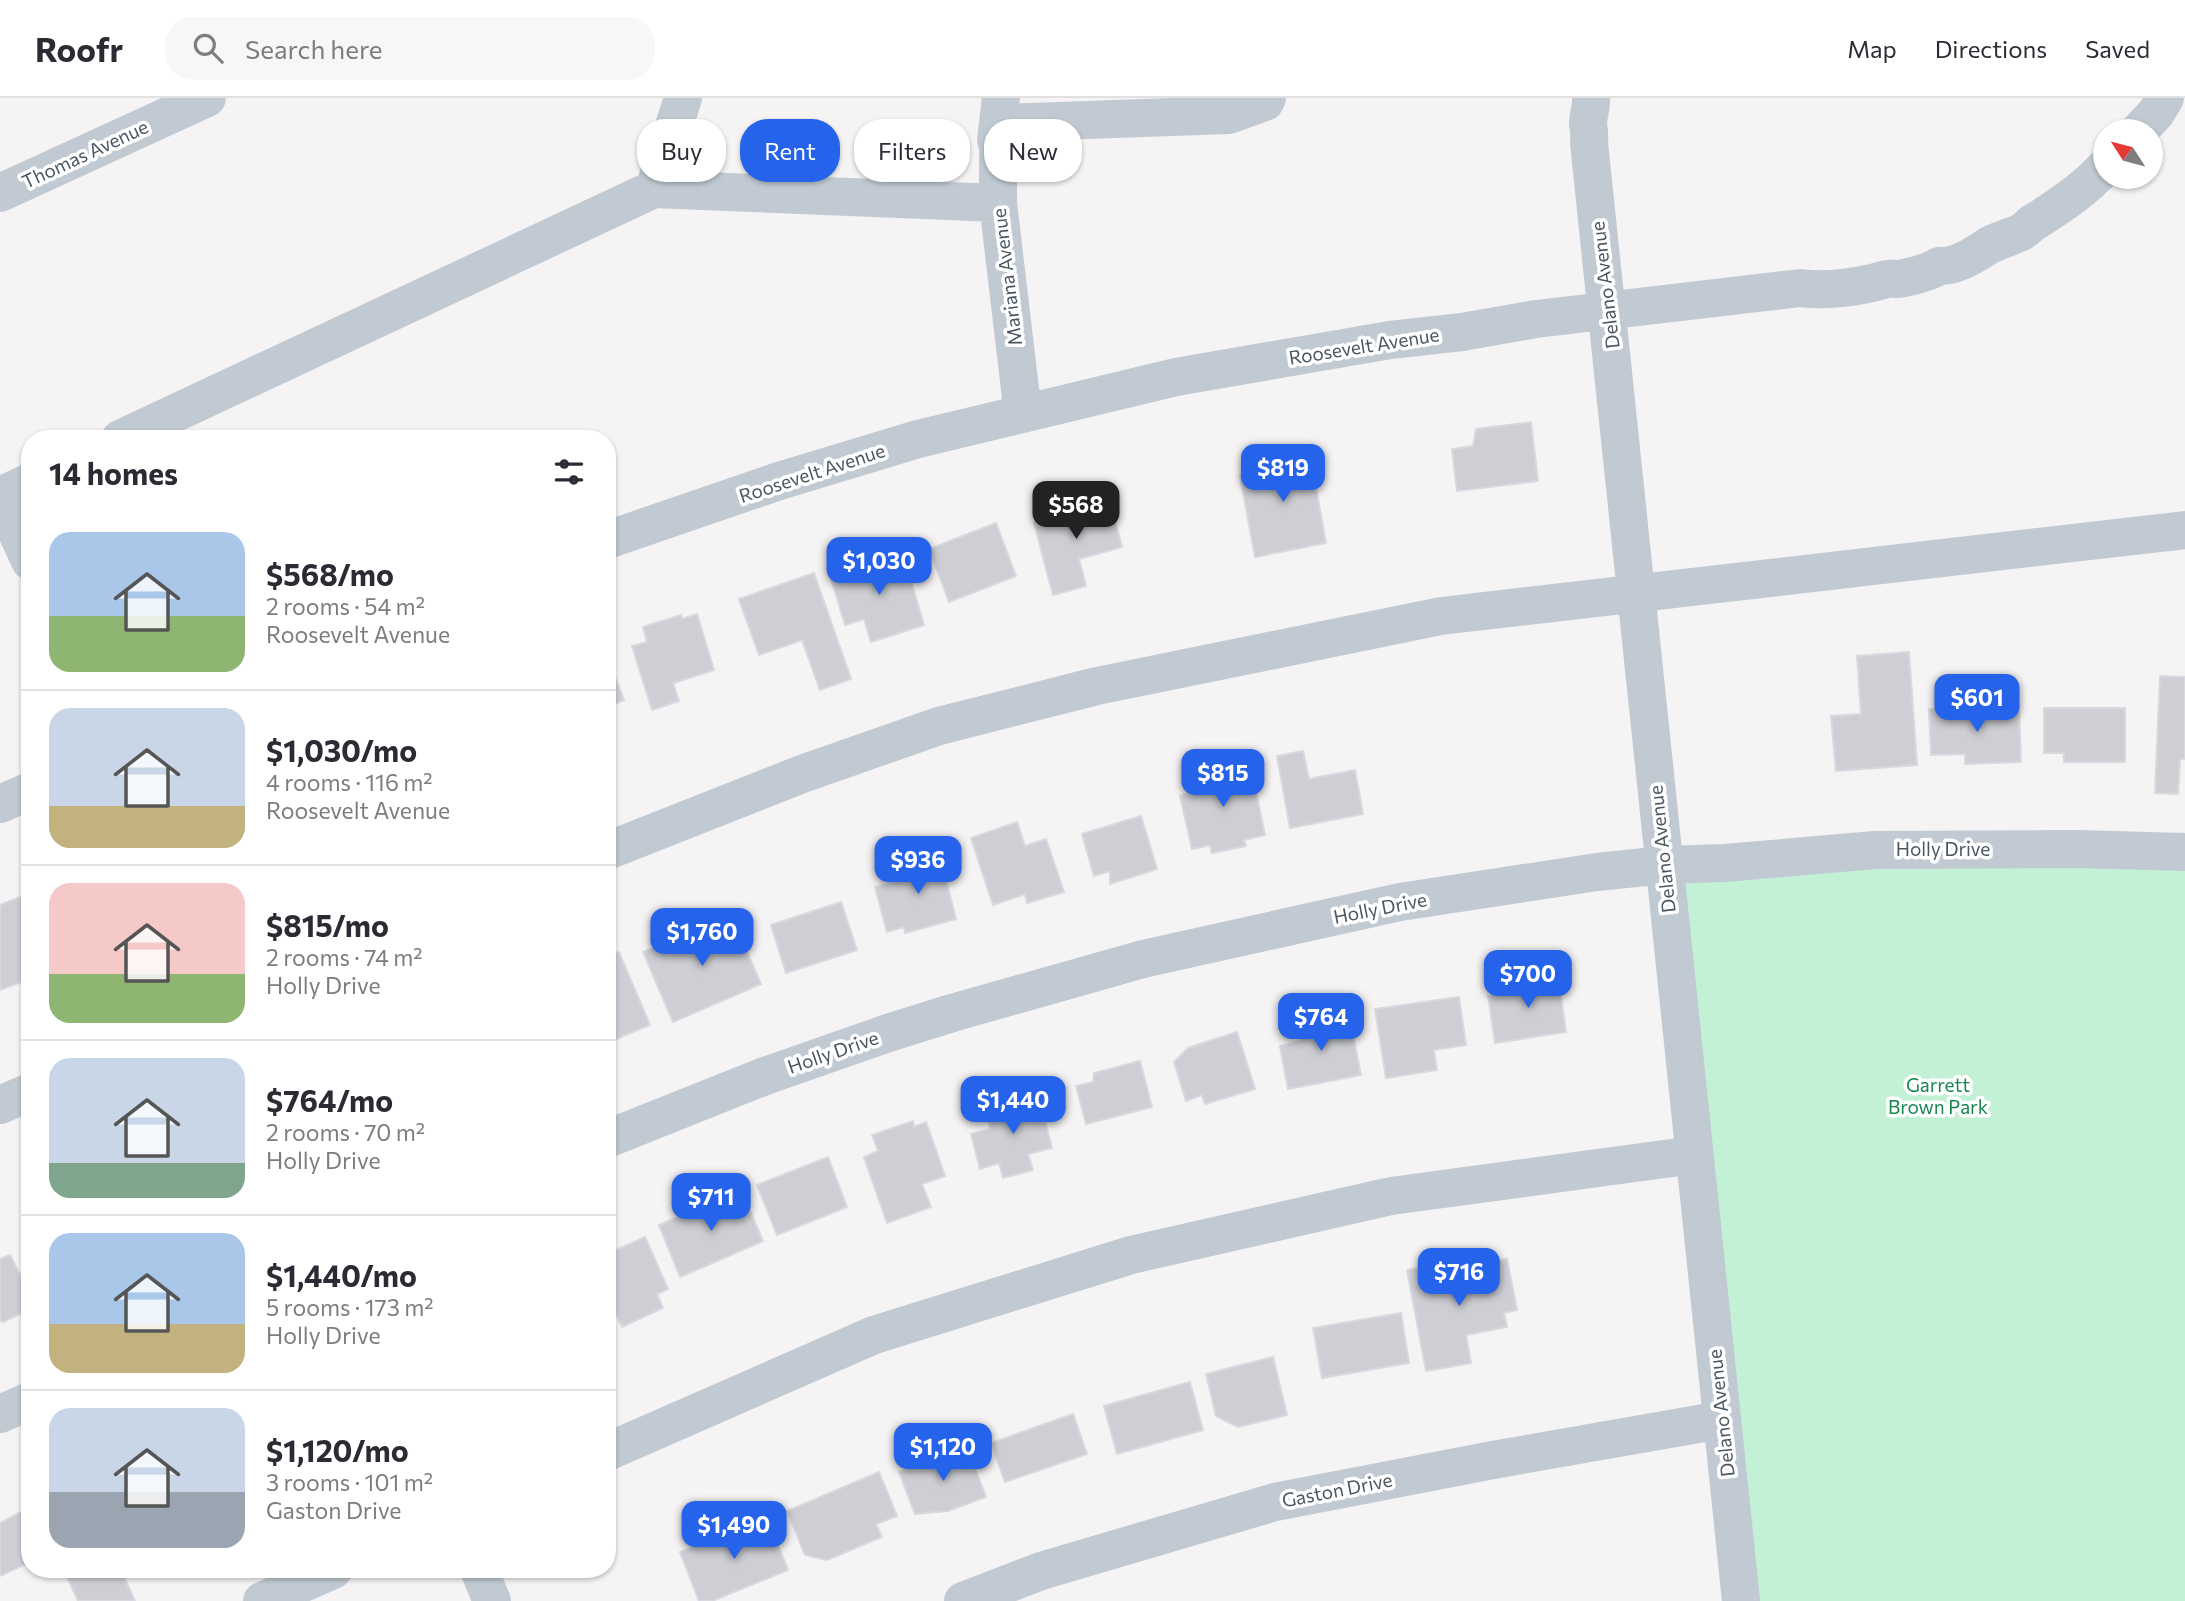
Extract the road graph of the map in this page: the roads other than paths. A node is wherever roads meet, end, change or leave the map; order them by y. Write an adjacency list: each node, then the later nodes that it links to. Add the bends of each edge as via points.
1 (207, 98): 10 (street, Thomas Avenue)
2 (682, 98): 9 (street)
3 (1267, 98): 6 (street, via 1229,115)
4 (1591, 98): 12 (street, Delano Avenue, via 1589,144)
5 (2165, 98): 7 (street)
6 (1000, 110): 11 (street, Mariana Avenue)
7 (2150, 119)
8 (2093, 178): 12 (street, Roosevelt Avenue, via 2024,231 1932,271 1856,287 1801,288)
9 (653, 188): 11 (street); 14 (street)
10 (0, 193)
11 (998, 203): 13 (street, Mariana Avenue)
12 (1608, 310): 13 (street, Roosevelt Avenue, via 1248,363); 20 (street, Delano Avenue)
13 (1023, 414): 18 (street, Roosevelt Avenue, via 918,439)
14 (139, 430)
15 (21, 486): 16 (street)
16 (0, 496): 19 (street)
17 (2185, 530): 20 (street)
18 (616, 537)
19 (21, 542)
20 (1637, 593): 23 (street, via 1441,616 1097,686 939,726); 25 (street, Delano Avenue)
21 (21, 795): 22 (street)
22 (0, 804)
23 (616, 847)
24 (2185, 852): 25 (street, Holly Drive, via 1894,849)
25 (1664, 865): 28 (street, Holly Drive, via 1400,902 1143,959 888,1033); 29 (street, Delano Avenue)
26 (21, 1096): 27 (street)
27 (0, 1105)
28 (616, 1135)
29 (1694, 1156): 32 (street, Delano Avenue); 33 (street, via 1391,1196 1131,1255 874,1335)
30 (21, 1405): 31 (street)
31 (0, 1414)
32 (1721, 1420): 38 (street, Gaston Drive, via 1275,1502 1041,1571); 39 (street, Delano Avenue)
33 (616, 1448)
34 (315, 1578): 36 (street)
35 (482, 1578): 37 (street)
36 (262, 1601)
37 (492, 1601)
38 (963, 1601)
39 (1741, 1601)

